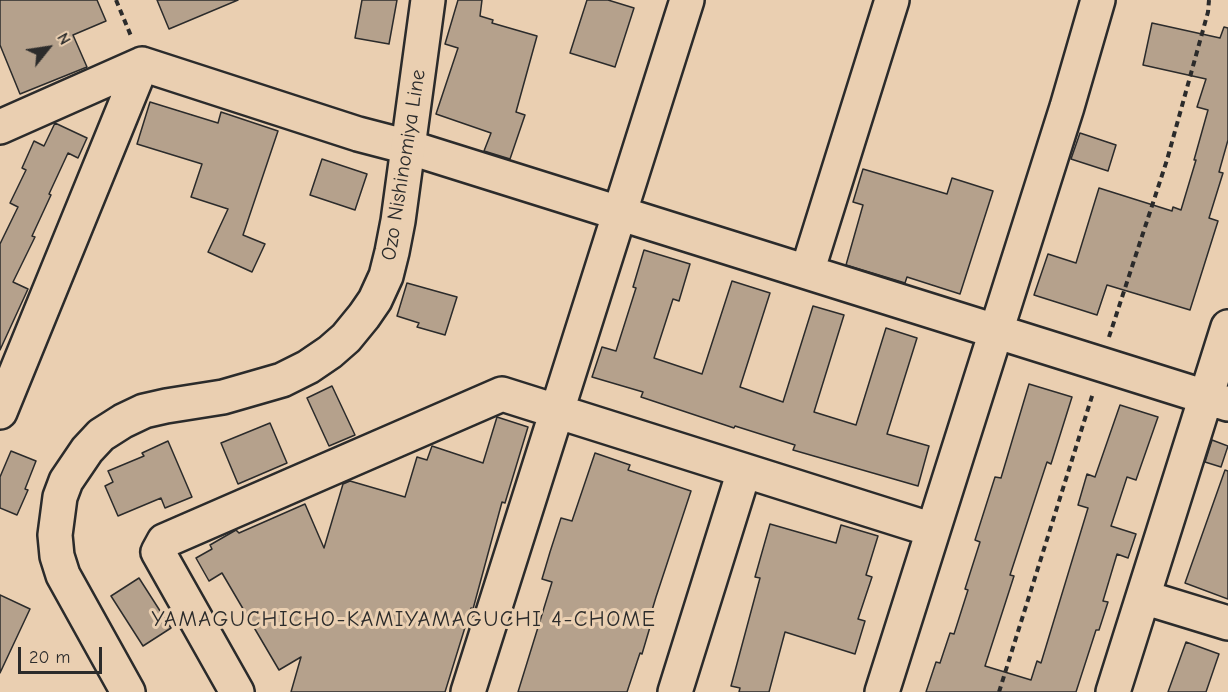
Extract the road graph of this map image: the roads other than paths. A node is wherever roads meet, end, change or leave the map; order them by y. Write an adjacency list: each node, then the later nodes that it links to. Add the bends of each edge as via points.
1 (428, 0): 7 (street, Ozo Nishinomiya Line)
2 (687, 0): 8 (street)
3 (892, 0): 9 (street)
4 (1098, 0): 11 (street)
5 (142, 64): 6 (street); 7 (street); 13 (street)
6 (0, 127)
7 (408, 147): 8 (street); 19 (street, Ozo Nishinomiya Line, via 399,221 386,276 375,300 346,338 308,367 282,380 223,397 144,411 123,421 101,435 66,482 55,535 57,556 63,575)
8 (619, 213): 9 (street); 14 (street)
9 (807, 272): 11 (street)
10 (1228, 327): 12 (street)
11 (997, 331): 12 (street); 16 (street)
12 (1216, 400): 17 (street)
13 (0, 412)
14 (556, 412): 15 (street); 20 (street, via 502,394 164,542 158,552); 21 (street)
15 (744, 471): 16 (street); 22 (street)
16 (933, 530): 23 (street)
17 (1143, 597): 18 (street); 24 (street)
18 (1228, 623)
19 (128, 692)
20 (237, 692)
21 (468, 692)
22 (675, 692)
23 (882, 692)
24 (1113, 692)

